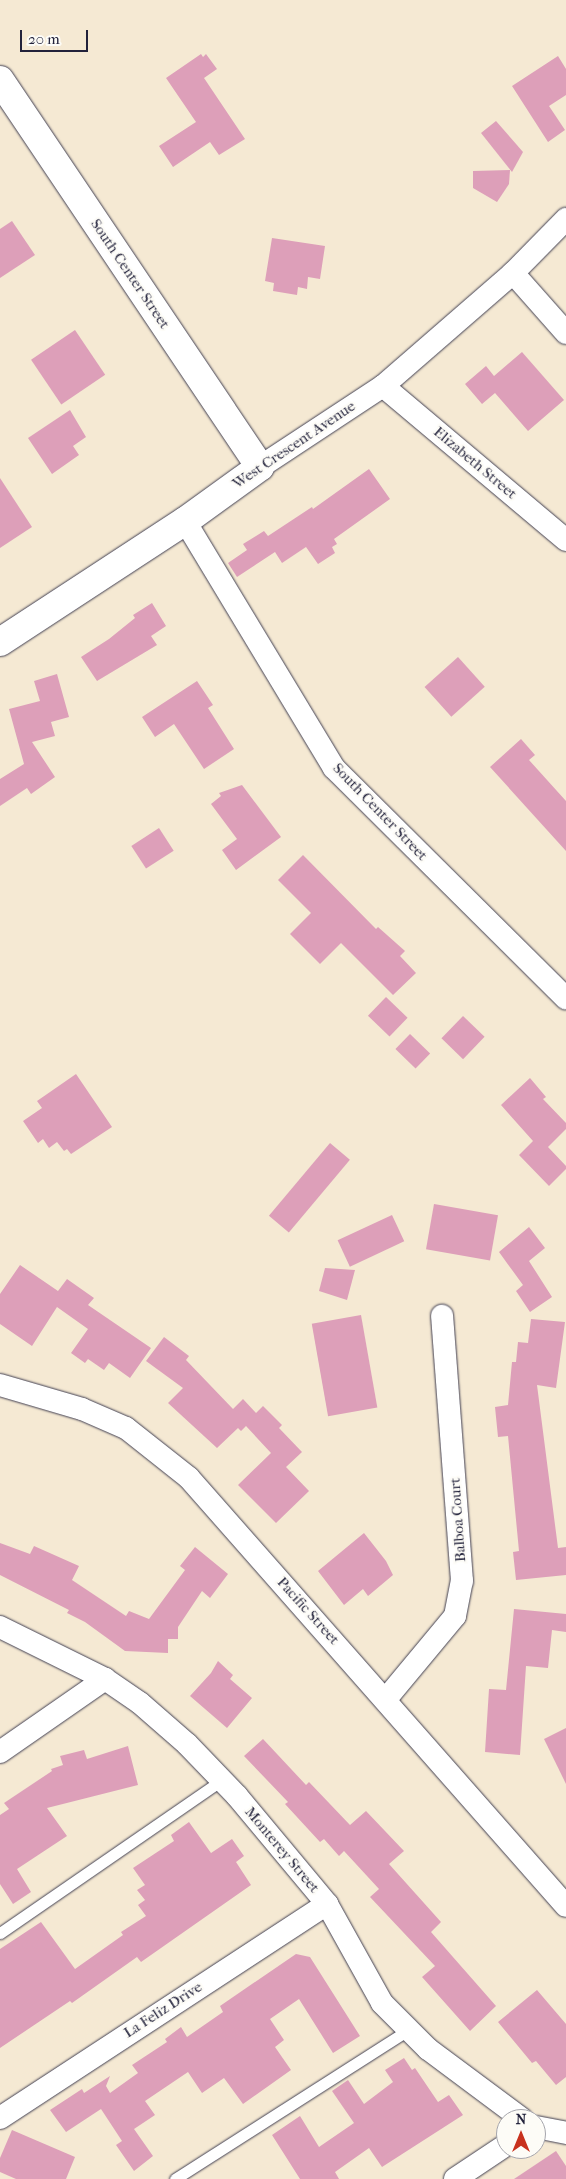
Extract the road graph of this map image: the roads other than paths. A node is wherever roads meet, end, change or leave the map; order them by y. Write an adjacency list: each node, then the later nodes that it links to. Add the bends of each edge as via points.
1 (4, 97): 6 (street, South Center Street)
2 (566, 219): 3 (street, West Crescent Avenue)
3 (513, 273): 4 (street); 5 (street, West Crescent Avenue)
4 (566, 333)
5 (383, 386): 6 (street, West Crescent Avenue); 8 (street, Elizabeth Street)
6 (260, 467): 7 (street, West Crescent Avenue)
7 (185, 520): 9 (street, West Crescent Avenue); 10 (street, South Center Street, via 334,768)
8 (566, 540)
9 (0, 642)
10 (566, 998)
11 (442, 1316): 15 (street, Balboa Court, via 462,1581 455,1616)
12 (0, 1385): 15 (street, Pacific Street, via 82,1409 126,1428 189,1478)
13 (0, 1626): 14 (street, Monterey Street)
14 (105, 1679): 16 (street); 17 (street, Monterey Street, via 140,1703)
15 (386, 1699): 19 (street, Pacific Street)
16 (0, 1752)
17 (222, 1779): 18 (street, Monterey Street); 20 (lane)
18 (327, 1904): 21 (street, Monterey Street, via 382,2003); 23 (street, La Feliz Drive)
19 (566, 1906)
20 (0, 1932)
21 (408, 2030): 22 (street, Monterey Street, via 428,2049); 27 (lane)
22 (509, 2109)
23 (0, 2118)
24 (546, 2130): 25 (street)
25 (566, 2133)
26 (496, 2152): 28 (street)
27 (175, 2179)
28 (455, 2179)

